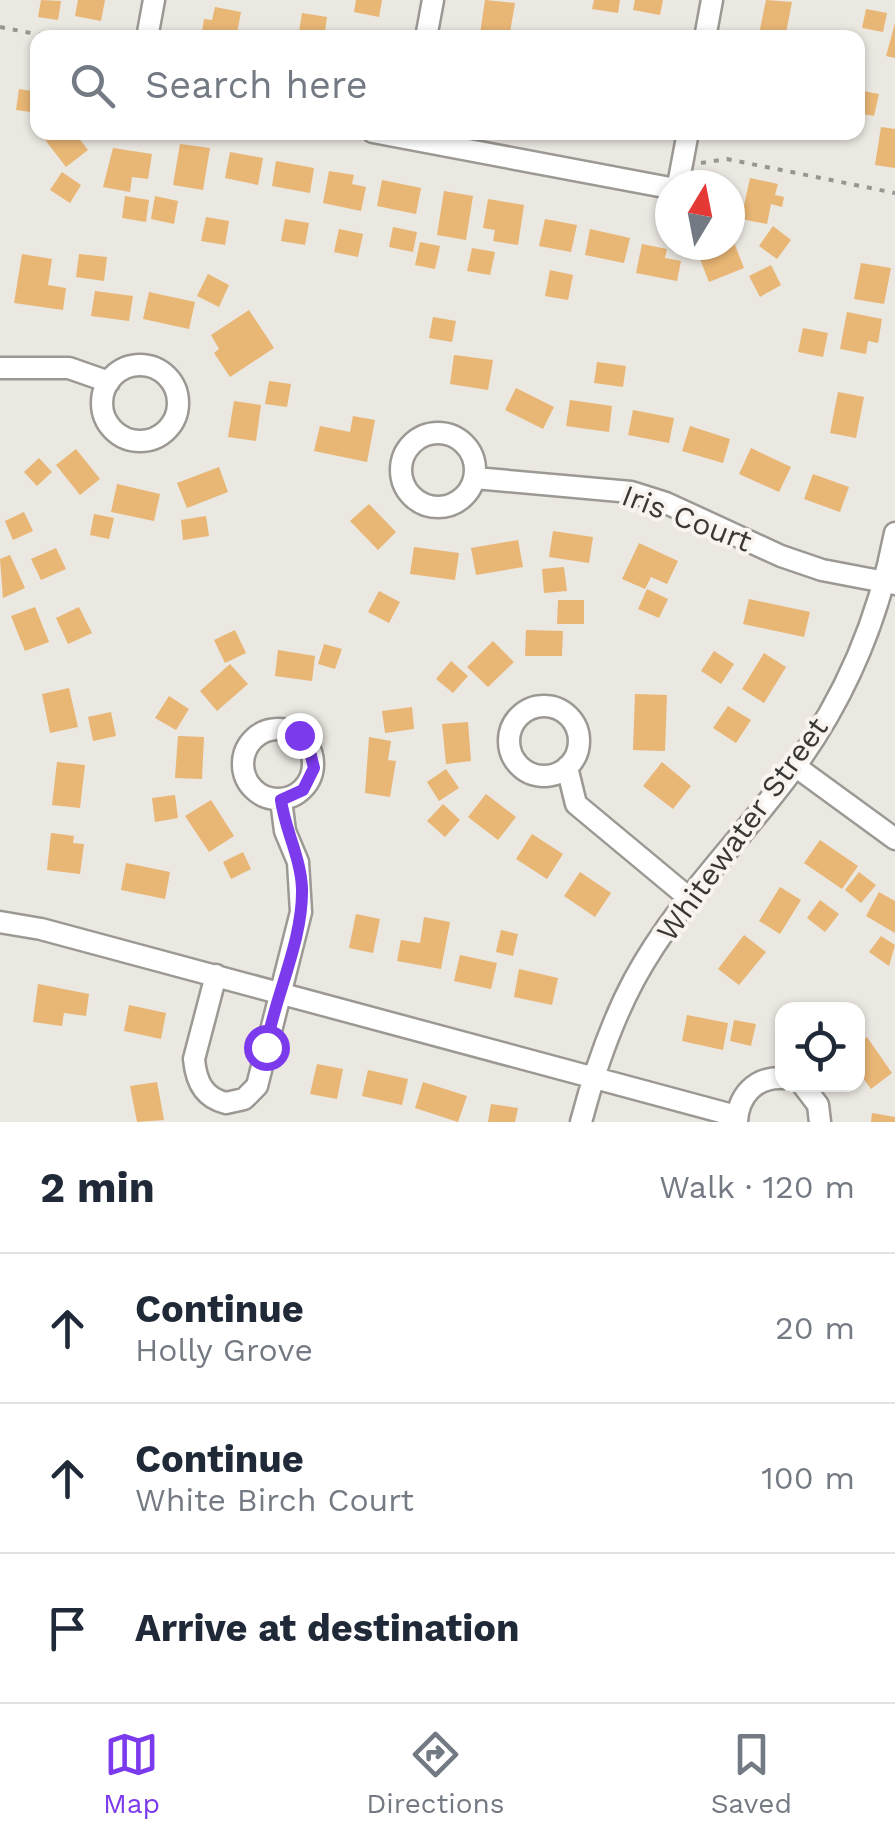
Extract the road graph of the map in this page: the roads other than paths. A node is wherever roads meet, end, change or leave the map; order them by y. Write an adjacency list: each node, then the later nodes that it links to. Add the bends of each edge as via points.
1 (154, 0): 4 (street)
2 (433, 0): 5 (street)
3 (712, 0): 6 (street)
4 (149, 30)
5 (427, 30)
6 (706, 30)
7 (428, 140): 10 (street)
8 (687, 140): 9 (street)
9 (681, 170)
10 (655, 185)
11 (0, 368): 12 (street, via 69,368)
12 (109, 382)
13 (475, 478): 15 (street, Iris Court, via 631,492 780,556)
14 (895, 533): 15 (street, Whitewater Street)
15 (890, 583): 16 (street, Whitewater Street, via 849,675)
16 (795, 766): 19 (street); 20 (street, Whitewater Street)
17 (567, 768): 20 (street, via 576,804)
18 (281, 800): 23 (street, via 302,886)
19 (895, 839)
20 (689, 898): 24 (street, Whitewater Street, via 635,978)
21 (0, 922): 22 (street)
22 (216, 976): 23 (street); 23 (street, via 194,1060 199,1083 214,1100 236,1102 257,1086)
23 (278, 992): 24 (street)
24 (592, 1078): 27 (street); 28 (street, Whitewater Street)
25 (775, 1079): 27 (street, via 748,1091)
26 (808, 1092): 29 (street)
27 (736, 1119)
28 (581, 1122)
29 (820, 1122)

